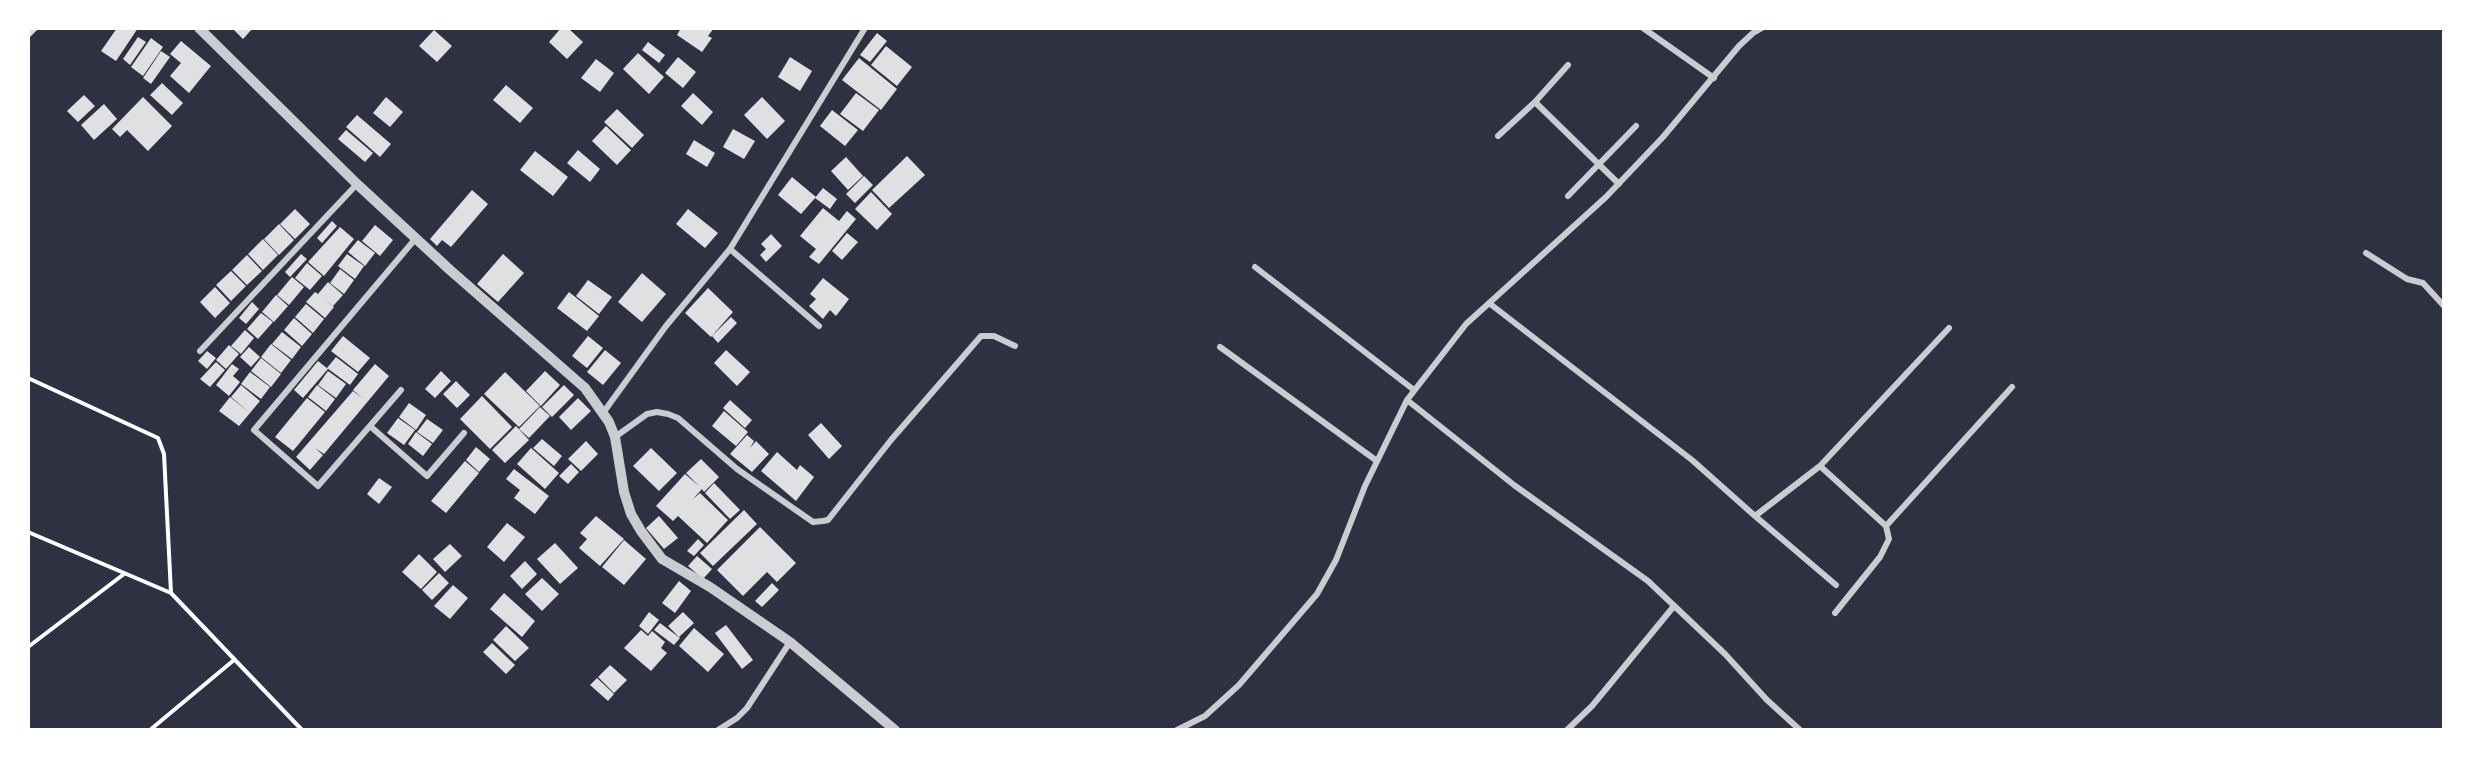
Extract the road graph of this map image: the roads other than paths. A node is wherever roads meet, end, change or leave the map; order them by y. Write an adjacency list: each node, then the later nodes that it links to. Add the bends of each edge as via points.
1 (199, 28): 11 (street)
2 (865, 28): 15 (street)
3 (1643, 28): 6 (street)
4 (1762, 28): 6 (street, via 1738,46)
5 (1568, 64): 7 (street)
6 (1714, 78): 12 (street)
7 (1535, 102): 9 (street); 10 (street)
8 (1636, 126): 10 (street)
9 (1498, 136)
10 (1599, 165): 12 (street); 13 (street)
11 (357, 184): 14 (street); 24 (street)
12 (1619, 184): 18 (street)
13 (1568, 196)
14 (416, 238): 29 (street, via 577,380); 30 (street, via 254,430 318,486)
15 (730, 249): 20 (street); 29 (street, via 666,326)
16 (2366, 253): 19 (street, via 2407,279 2423,283)
17 (1255, 267): 27 (street)
18 (1489, 303): 27 (street, via 1466,324); 35 (street, via 1692,460)
19 (2444, 306)
20 (819, 326)
21 (1949, 328): 34 (street)
22 (1015, 346): 32 (street, via 994,336 981,336 828,520 813,522 668,414 646,414)
23 (1220, 346): 33 (street)
24 (200, 351)
25 (2012, 387): 36 (street)
26 (401, 390): 30 (street)
27 (1414, 390): 28 (street)
28 (1407, 400): 33 (street); 38 (street, via 1514,485 1634,570)
29 (603, 413): 32 (street)
30 (370, 426): 31 (street, via 427,476)
31 (464, 433)
32 (615, 437): 40 (street, via 631,514 662,559)
33 (1377, 461): 43 (street, via 1336,560 1317,594 1239,686 1205,716)
34 (1820, 466): 35 (street); 36 (street)
35 (1755, 516): 37 (street)
36 (1887, 526): 39 (street, via 1888,538 1880,557)
37 (1836, 585)
38 (1674, 606): 44 (street, via 1592,706); 45 (street)
39 (1835, 613)
40 (790, 642): 41 (street, via 747,708); 42 (street)
41 (718, 729)
42 (895, 729)
43 (1177, 729)
44 (1567, 729)
45 (1800, 729)

